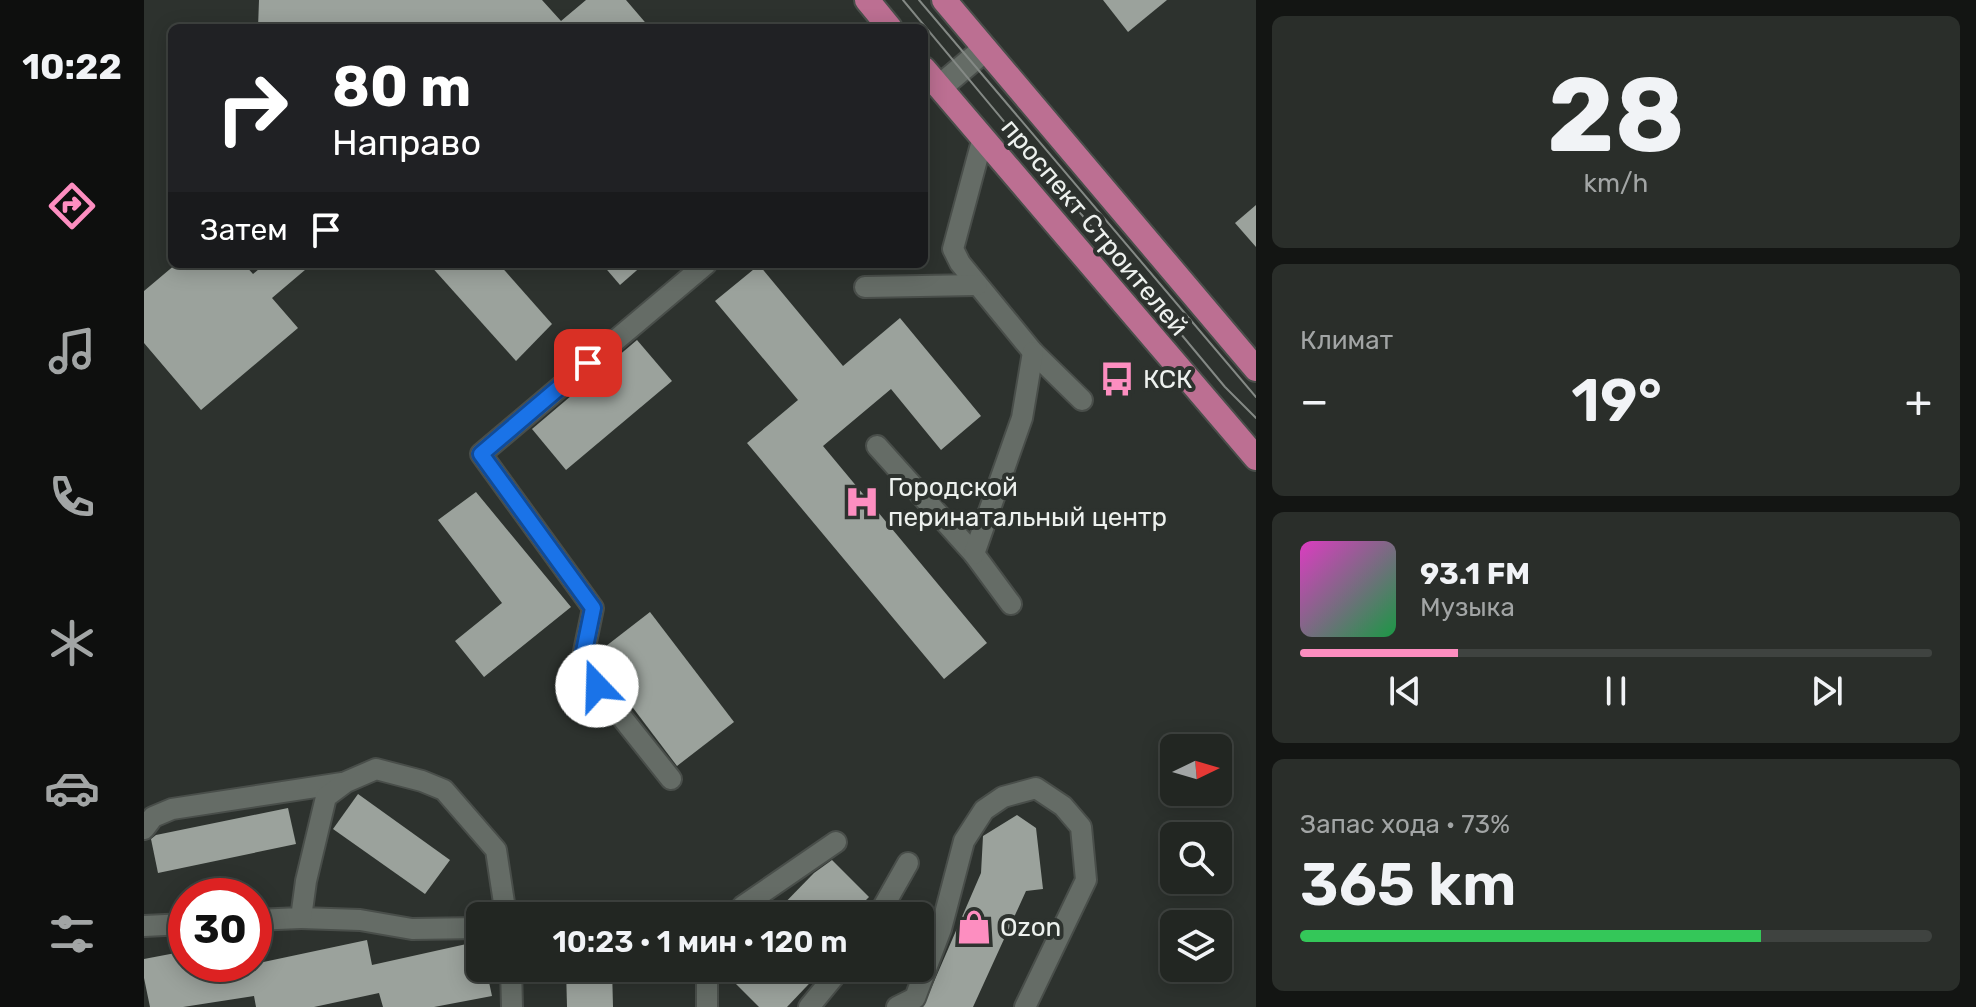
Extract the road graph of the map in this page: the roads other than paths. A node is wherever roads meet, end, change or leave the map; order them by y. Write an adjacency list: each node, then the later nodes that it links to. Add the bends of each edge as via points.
1 (867, 0): 3 (main road)
2 (944, 0): 4 (main road, проспект Строителей)
3 (887, 24)
4 (985, 49): 5 (street); 11 (main road, проспект Строителей)
5 (930, 78): 6 (main road, проспект Строителей)
6 (983, 137): 8 (street, via 953,249); 14 (main road, проспект Строителей)
7 (701, 268): 17 (street, via 481,454 593,608 581,666)
8 (977, 285): 9 (street); 10 (street)
9 (865, 287)
10 (1033, 352): 12 (street); 15 (street, via 1022,418)
11 (1256, 369)
12 (1082, 400)
13 (877, 446): 15 (street)
14 (1256, 458)
15 (974, 554): 16 (street)
16 (1011, 604)
17 (671, 779)
18 (346, 782): 19 (street, via 172,809 153,817); 22 (street, via 376,769 444,790 496,850); 25 (street, via 326,797)
19 (144, 829)
20 (836, 842): 23 (street)
21 (908, 863): 24 (street)
22 (504, 902)
23 (749, 902)
24 (886, 902)
25 (301, 918): 26 (street); 29 (street, via 412,929)
26 (272, 919)
27 (168, 925): 28 (street)
28 (144, 926)
29 (466, 928)
30 (511, 982): 33 (street)
31 (707, 982): 34 (street)
32 (830, 982): 35 (street)
33 (512, 1007)
34 (707, 1007)
35 (809, 1007)
36 (897, 1007): 37 (street, via 915,998 941,929 964,841 984,810 1003,797 1036,788 1063,806 1081,827 1086,880)
37 (1025, 1007)

